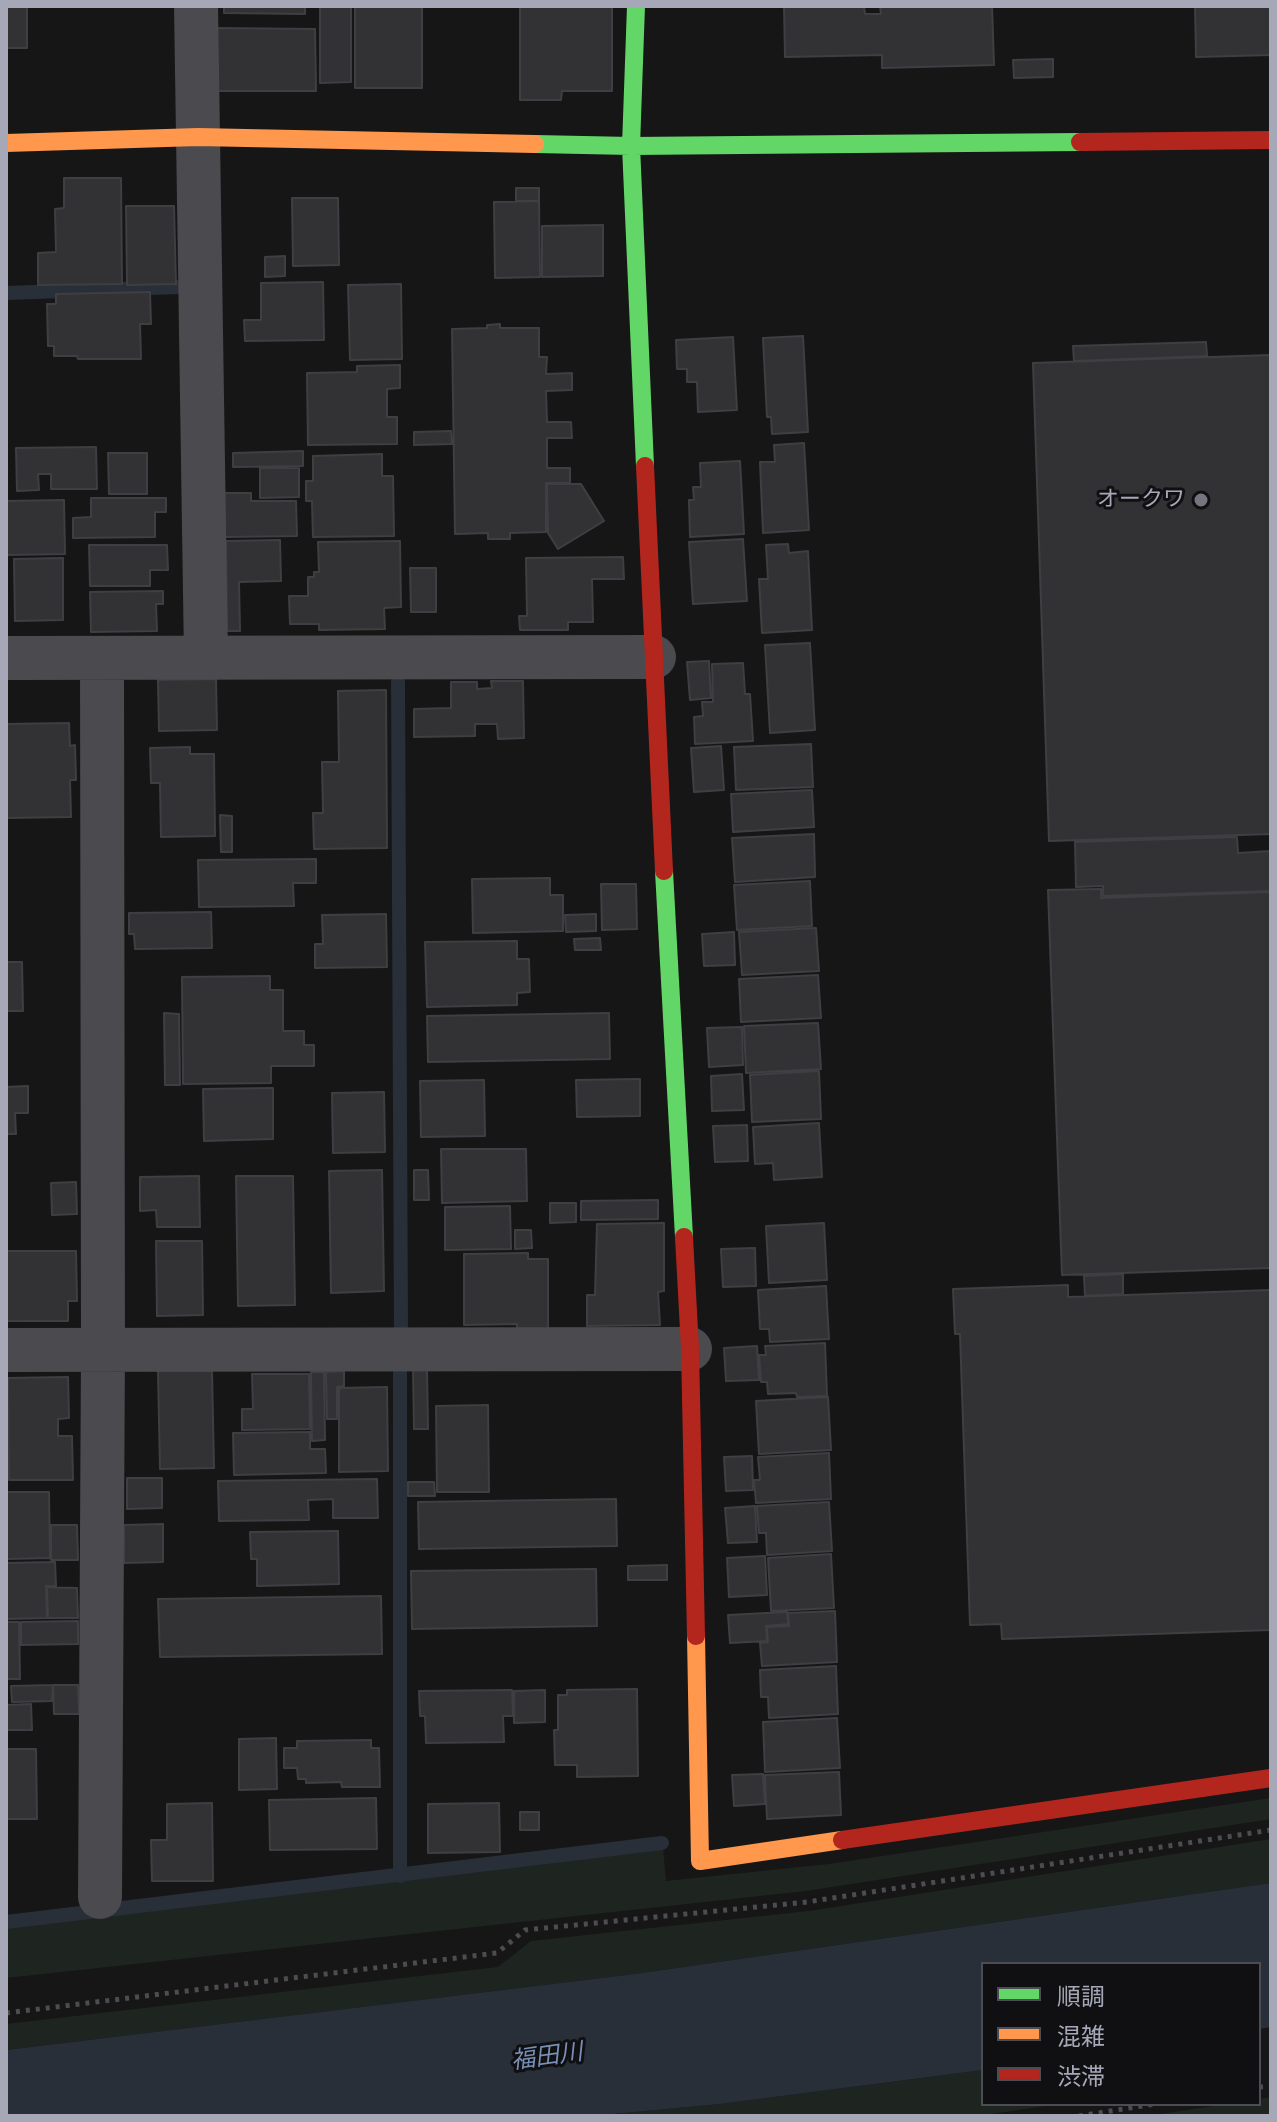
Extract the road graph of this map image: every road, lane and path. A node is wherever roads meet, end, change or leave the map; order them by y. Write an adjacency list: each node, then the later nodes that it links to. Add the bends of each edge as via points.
1 (196, 6): 3 (street)
2 (636, 6): 6 (street)
3 (198, 137): 5 (street); 6 (street); 10 (street)
4 (1271, 140): 6 (street)
5 (6, 143)
6 (631, 146): 7 (street)
7 (654, 657): 10 (street); 11 (street)
8 (6, 658): 9 (street)
9 (102, 658): 10 (street); 13 (street)
10 (206, 658)
11 (690, 1349): 13 (street); 14 (street, via 700,1861)
12 (6, 1350): 13 (street)
13 (103, 1350): 16 (street)
14 (1271, 1778)
15 (1271, 1830): 17 (path, via 807,1902 525,1930 497,1953)
16 (100, 1897)
17 (6, 2013)
18 (1142, 2106): 19 (path)
19 (1079, 2116)

